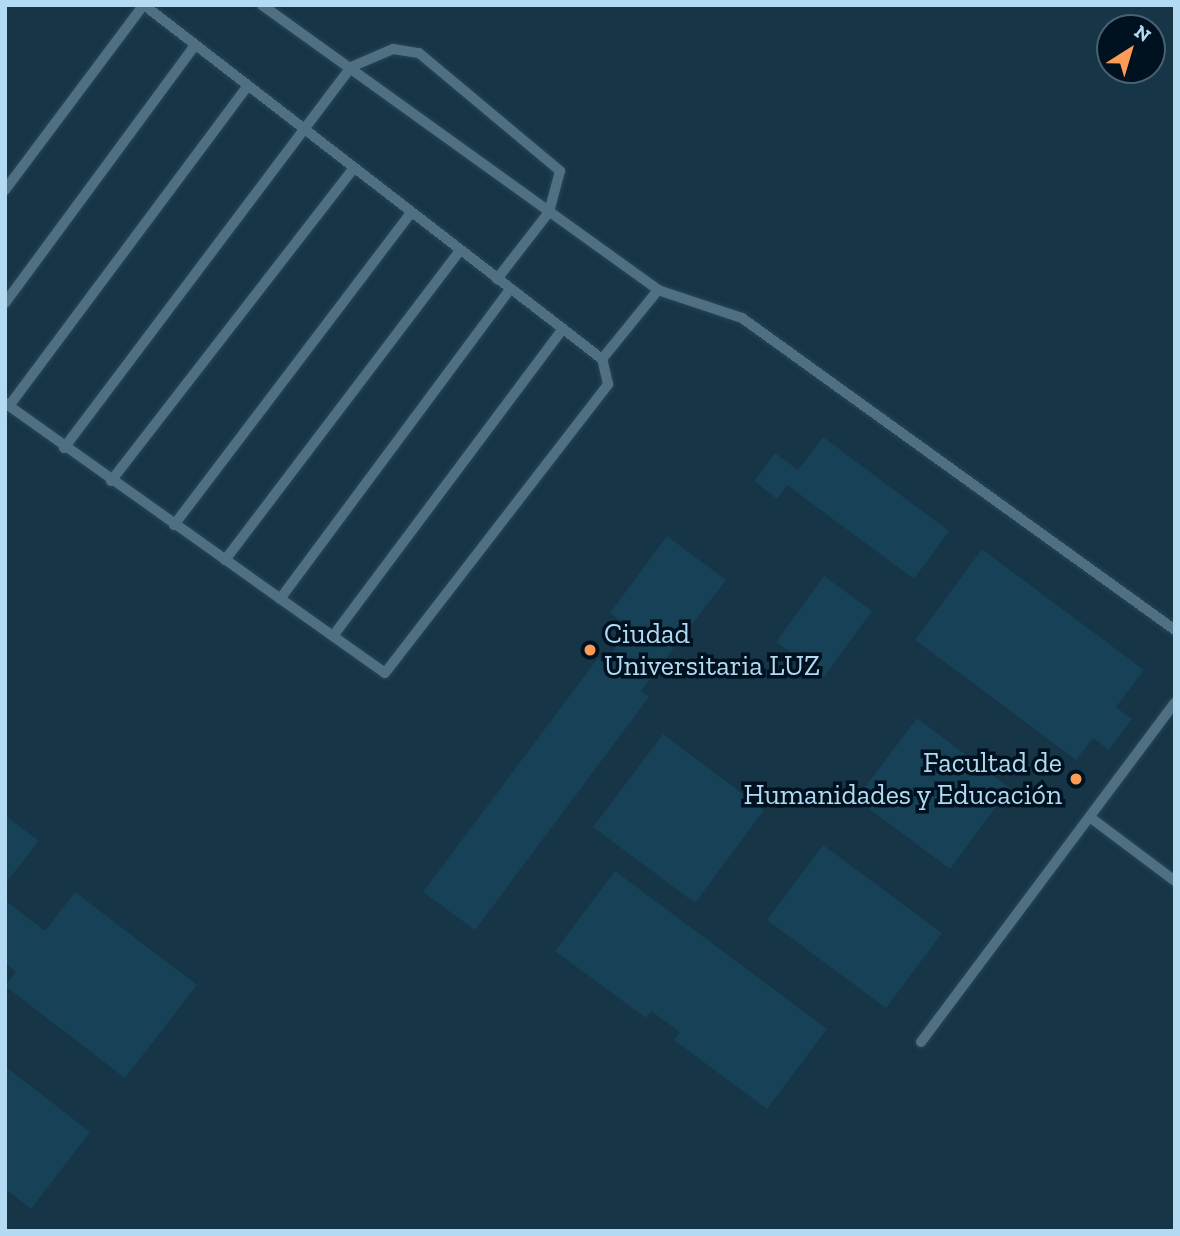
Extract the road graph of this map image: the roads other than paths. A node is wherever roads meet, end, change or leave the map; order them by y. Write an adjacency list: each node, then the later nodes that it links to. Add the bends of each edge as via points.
1 (262, 5): 4 (lane)
2 (143, 6): 3 (lane); 8 (lane)
3 (194, 47): 5 (lane); 15 (lane)
4 (351, 68): 6 (lane); 9 (lane); 9 (lane, via 393,49 419,53 540,149 560,172)
5 (247, 87): 6 (lane); 18 (lane)
6 (303, 130): 7 (lane); 19 (lane)
7 (353, 169): 10 (lane); 20 (lane)
8 (5, 190)
9 (549, 212): 12 (lane); 14 (lane)
10 (411, 213): 11 (lane); 21 (lane)
11 (460, 250): 12 (lane); 22 (lane)
12 (497, 279): 13 (lane)
13 (510, 289): 16 (lane); 23 (lane)
14 (658, 290): 17 (lane); 24 (lane, via 742,318)
15 (5, 303)
16 (564, 329): 17 (lane); 25 (lane)
17 (602, 359): 25 (lane, via 608,384 385,673)
18 (7, 404): 19 (lane)
19 (64, 448): 20 (lane)
20 (111, 481): 21 (lane)
21 (174, 525): 22 (lane)
22 (225, 561): 23 (lane)
23 (280, 600): 25 (lane)
24 (1175, 629)
25 (333, 636)
26 (1175, 703): 27 (lane)
27 (1091, 818): 28 (lane); 29 (lane)
28 (1175, 881)
29 (921, 1042)

